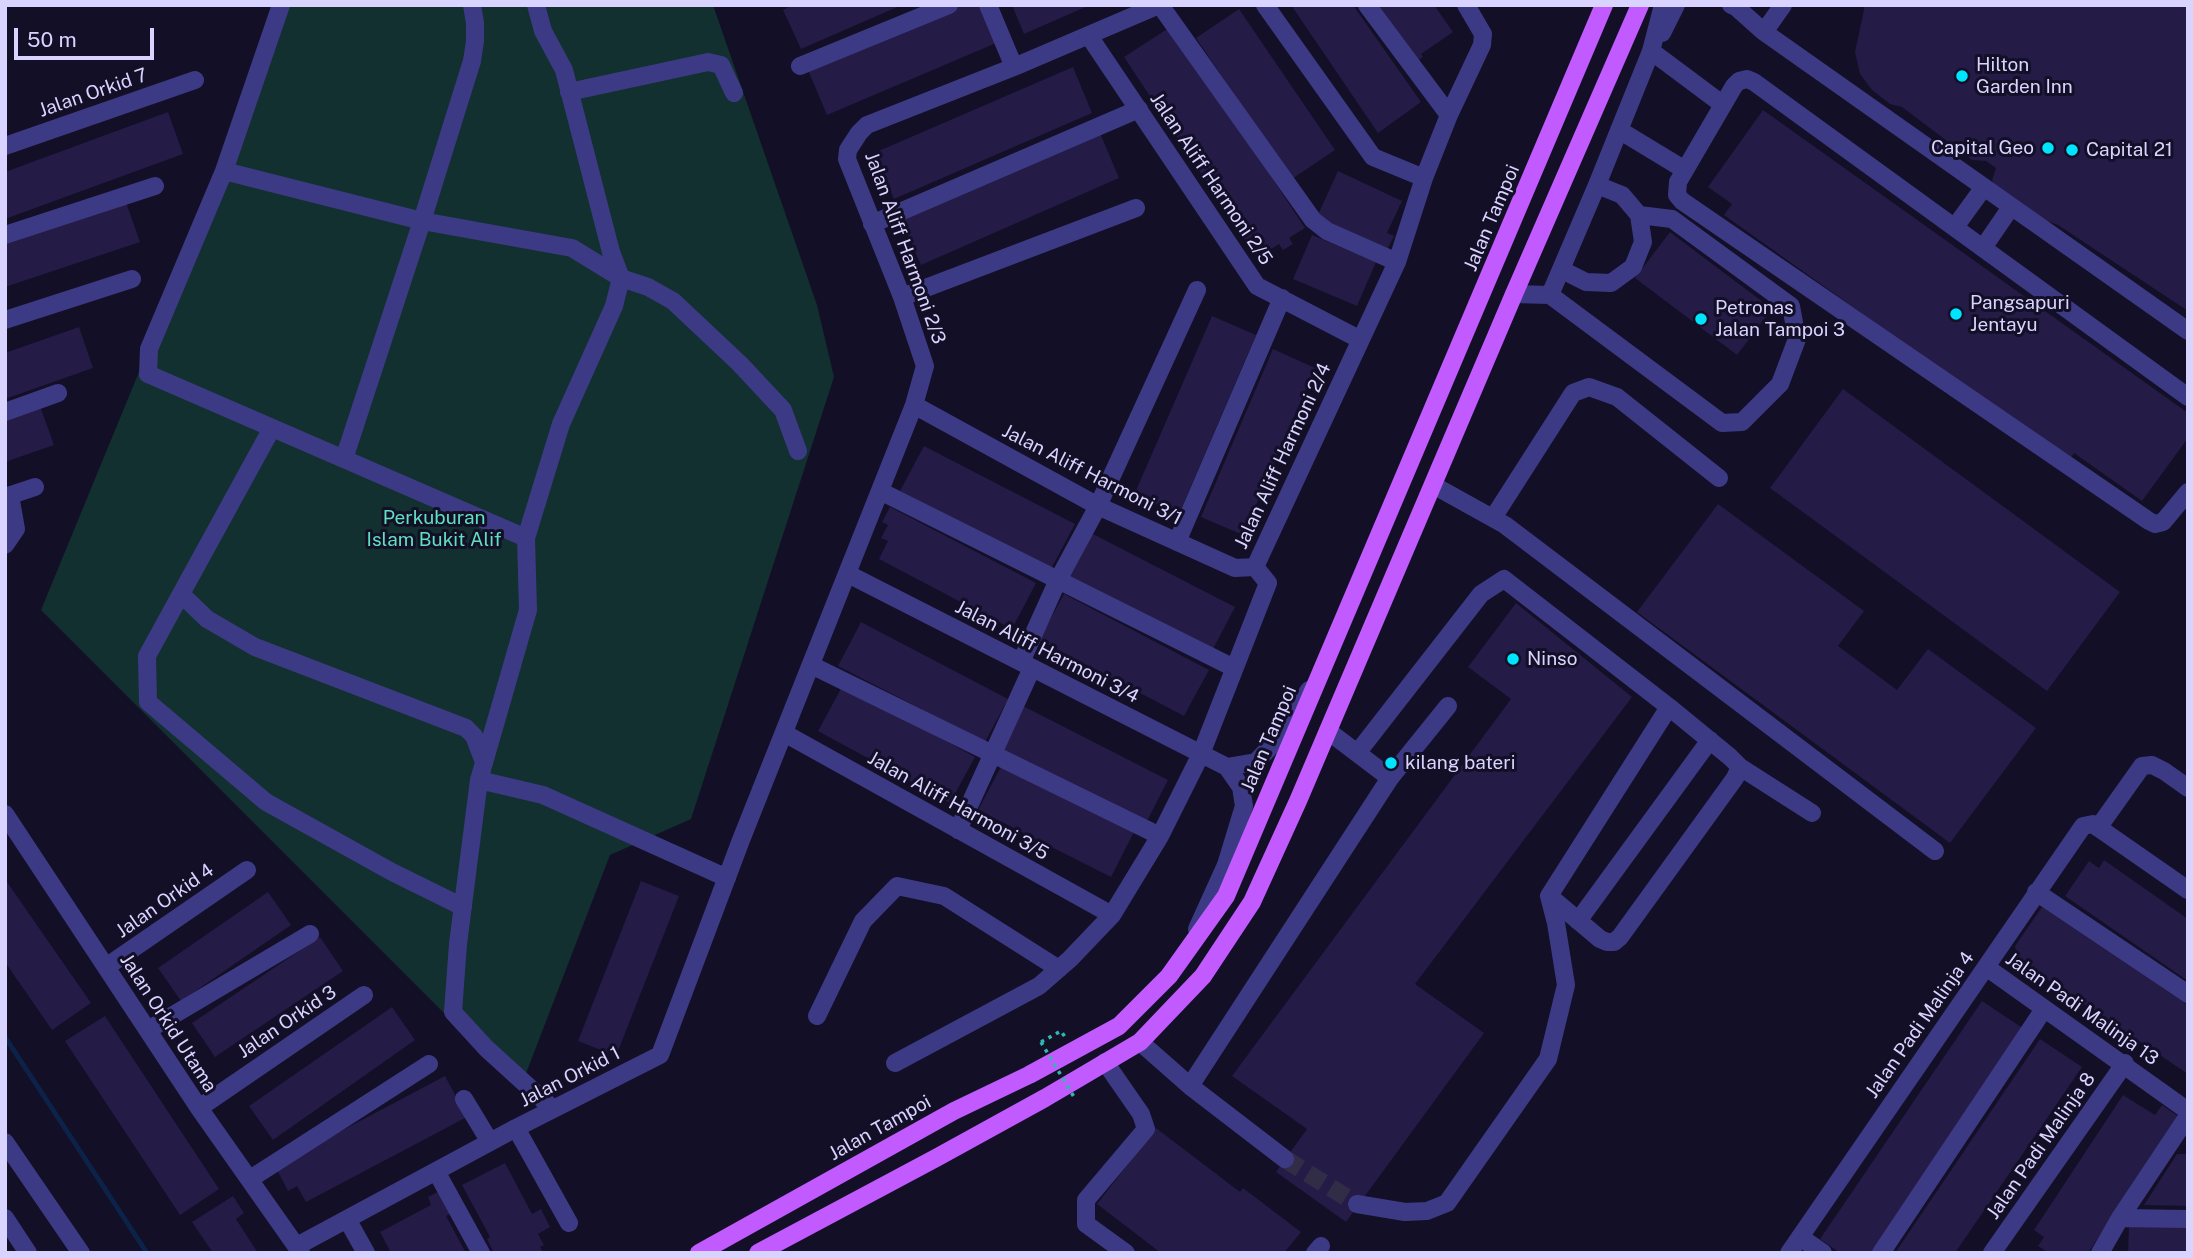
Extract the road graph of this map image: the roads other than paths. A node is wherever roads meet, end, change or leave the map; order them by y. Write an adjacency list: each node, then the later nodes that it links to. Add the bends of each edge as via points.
1 (281, 5): 29 (street)
2 (471, 5): 37 (street, via 475,23 472,61)
3 (536, 5): 21 (street)
4 (949, 5): 18 (street)
5 (988, 5): 19 (street)
6 (1159, 5): 16 (street, Jalan Aliff Harmoni 2/3); 42 (street, via 1313,219 1327,231)
7 (1265, 5): 30 (street, via 1373,157)
8 (1367, 5): 25 (street)
9 (1466, 5): 25 (street, Jalan Aliff Harmoni 2/4, via 1483,34 1482,45)
10 (1604, 5): 79 (main road, Jalan Tampoi)
11 (1640, 5): 47 (main road)
12 (1731, 5): 15 (street)
13 (1783, 5): 15 (street)
14 (1674, 7): 17 (street)
15 (1764, 32): 33 (street)
16 (1089, 36): 19 (street, Jalan Aliff Harmoni 2/3); 24 (street, Jalan Aliff Harmoni 2/5)
17 (1651, 51): 23 (street); 26 (street)
18 (800, 66)
19 (1014, 67): 38 (street, Jalan Aliff Harmoni 2/3, via 867,125 859,133 847,159)
20 (195, 80): 27 (street, Jalan Orkid 7)
21 (569, 92): 22 (street, via 708,62 721,65); 44 (street)
22 (734, 93)
23 (1722, 104): 28 (street); 39 (street, via 1739,81 1754,82)
24 (1139, 109): 38 (street); 50 (street, Jalan Aliff Harmoni 2/5, via 1257,286)
25 (1449, 115): 30 (street, Jalan Aliff Harmoni 2/4)
26 (1619, 130): 28 (street); 31 (street)
27 (5, 146)
28 (1685, 170): 65 (street, via 1676,189 1682,201 2149,521 2163,522)
29 (224, 171): 37 (street); 58 (street, via 149,349 148,374)
30 (1424, 178): 42 (street, Jalan Aliff Harmoni 2/4)
31 (1597, 185): 36 (street, via 1622,195); 43 (street)
32 (155, 186): 40 (street)
33 (1984, 187): 34 (street); 39 (street)
34 (2011, 207): 41 (street); 52 (street)
35 (1136, 208): 49 (street)
36 (1639, 215): 43 (street, via 1643,242 1633,267 1611,284 1586,282); 48 (street, via 1672,219 1791,306 1797,339 1780,384 1742,422 1722,423)
37 (422, 221): 44 (street, via 572,248); 60 (street)
38 (872, 223): 49 (street, Jalan Aliff Harmoni 2/3)
39 (1955, 227): 41 (street)
40 (5, 235)
41 (1983, 248): 55 (street)
42 (1397, 261): 53 (street, Jalan Aliff Harmoni 2/4)
43 (1562, 270): 48 (street)
44 (621, 278): 59 (street, via 673,301 740,364 783,410); 69 (street, via 614,306 562,424)
45 (132, 279): 51 (street)
46 (1197, 290): 67 (street)
47 (1514, 294): 48 (street); 62 (main road)
48 (1550, 295)
49 (902, 297): 56 (street, Jalan Aliff Harmoni 2/3, via 925,366)
50 (1282, 298): 53 (street, Jalan Aliff Harmoni 2/5); 70 (street)
51 (5, 320)
52 (2188, 331)
53 (1359, 339): 72 (street, Jalan Aliff Harmoni 2/4)
54 (58, 393): 57 (street)
55 (2188, 397)
56 (914, 405): 64 (street, Jalan Aliff Harmoni 2/3); 67 (street, Jalan Aliff Harmoni 3/1)
57 (5, 412)
58 (272, 428): 60 (street); 75 (street)
59 (798, 451)
60 (344, 459): 69 (street)
61 (1719, 478): 68 (street, via 1617,397 1590,387 1573,393)
62 (1433, 485): 68 (street); 82 (main road)
63 (35, 486): 66 (street)
64 (880, 491): 73 (street, Jalan Aliff Harmoni 2/3); 74 (street)
65 (2188, 492)
66 (8, 496): 71 (street, via 16,529)
67 (1098, 506): 70 (street, Jalan Aliff Harmoni 3/1); 74 (street)
68 (1493, 518): 100 (street)
69 (526, 538): 88 (street, via 528,610)
70 (1177, 542): 72 (street, Jalan Aliff Harmoni 3/1, via 1235,568)
71 (5, 545)
72 (1255, 567): 78 (street, Jalan Aliff Harmoni 2/4, via 1268,583)
73 (848, 574): 76 (street, Jalan Aliff Harmoni 2/3); 77 (street, Jalan Aliff Harmoni 3/4)
74 (1058, 580): 77 (street); 78 (street)
75 (182, 595): 88 (street, via 207,619 255,647 466,728); 106 (street, via 147,656 148,702 266,802)
76 (811, 665): 83 (street, Jalan Aliff Harmoni 2/3); 85 (street)
77 (1026, 665): 85 (street); 87 (street, Jalan Aliff Harmoni 3/4)
78 (1234, 668): 87 (street, Jalan Aliff Harmoni 2/4)
79 (1321, 672): 89 (street, via 1256,762); 110 (main road, Jalan Tampoi, via 1226,896)
80 (1448, 706): 91 (street)
81 (1669, 707): 84 (street); 86 (street, via 1504,579 1481,594); 105 (street)
82 (1328, 731): 86 (street); 119 (main road, via 1252,902 1203,976)
83 (784, 733): 97 (street, Jalan Aliff Harmoni 3/5); 99 (street, Jalan Aliff Harmoni 2/3)
84 (1710, 740): 90 (street); 108 (street)
85 (993, 752): 97 (street); 98 (street)
86 (1358, 752): 91 (street)
87 (1202, 754): 89 (street, Jalan Aliff Harmoni 3/4); 98 (street, Jalan Aliff Harmoni 2/4)
88 (484, 762): 92 (street)
89 (1226, 767): 110 (street, via 1241,787 1244,806 1226,865)
90 (1740, 767): 94 (street); 108 (street, via 1620,937 1607,943)
91 (1390, 778): 124 (street)
92 (479, 780): 102 (street, via 543,795); 106 (street)
93 (2188, 788): 96 (street, Jalan Padi Malinja 4, via 2152,765 2142,766)
94 (1812, 813)
95 (5, 814): 111 (street, Jalan Orkid Utama)
96 (2093, 826): 103 (street); 104 (street, Jalan Padi Malinja 4, via 2083,826)
97 (958, 830): 107 (street, Jalan Aliff Harmoni 3/5)
98 (1160, 836): 107 (street, Jalan Aliff Harmoni 2/4)
99 (741, 840): 102 (street, Jalan Orkid 1)
100 (1935, 851)
101 (247, 870): 111 (street, Jalan Orkid 4)
102 (727, 878): 127 (street, Jalan Orkid 1, via 660,1055)
103 (2188, 890)
104 (2036, 892): 112 (street, Jalan Padi Malinja 4); 114 (street)
105 (1549, 897): 108 (street); 136 (street, via 1566,985 1548,1059 1447,1203 1427,1211 1405,1212)
106 (463, 907): 127 (street, via 453,1012)
107 (1112, 915): 113 (street, Jalan Aliff Harmoni 2/4)
108 (1578, 921)
109 (310, 934): 118 (street)
110 (1188, 950): 149 (main road, Jalan Tampoi, via 1119,1026 954,1111)
111 (106, 967): 118 (street, Jalan Orkid Utama)
112 (1986, 967): 116 (street, Jalan Padi Malinja 13); 142 (street, Jalan Padi Malinja 4)
113 (1059, 969): 117 (street, via 944,895 897,886 863,920); 121 (street, Jalan Aliff Harmoni 2/4, via 1039,986)
114 (2188, 994)
115 (364, 995): 126 (street, Jalan Orkid 3)
116 (2044, 1009): 122 (street, Jalan Padi Malinja 13); 154 (street)
117 (817, 1016)
118 (148, 1030): 126 (street, Jalan Orkid Utama)
119 (1140, 1042): 120 (main road); 124 (street)
120 (1105, 1062): 150 (main road); 151 (street, via 1146,1129 1086,1200 1086,1224)
121 (895, 1063)
122 (2125, 1063): 128 (street, Jalan Padi Malinja 13); 144 (street, Jalan Padi Malinja 8)
123 (429, 1064): 135 (street)
124 (1190, 1086): 132 (street)
125 (464, 1099): 131 (street)
126 (199, 1108): 135 (street, Jalan Orkid Utama)
127 (553, 1109): 129 (street, Jalan Orkid 1)
128 (2188, 1113): 138 (street)
129 (516, 1128): 131 (street, Jalan Orkid 1); 141 (street)
130 (5, 1142): 133 (street)
131 (490, 1142): 134 (street, Jalan Orkid 1)
132 (1285, 1159)
133 (11, 1162): 146 (street)
134 (436, 1171): 139 (street, Jalan Orkid 1); 148 (street)
135 (250, 1179): 143 (street, Jalan Orkid Utama)
136 (1357, 1204)
137 (5, 1218): 145 (street)
138 (2120, 1218): 140 (street); 155 (street)
139 (347, 1219): 143 (street, Jalan Orkid 1); 147 (street)
140 (2188, 1219)
141 (569, 1223)
142 (1800, 1237): 152 (street, Jalan Padi Malinja 4); 153 (street)
143 (299, 1250)
144 (1994, 1252)
145 (29, 1253)
146 (81, 1253)
147 (366, 1253)
148 (481, 1253)
149 (699, 1253)
150 (758, 1253)
151 (1126, 1253)
152 (1789, 1253)
153 (1824, 1253)
154 (1881, 1253)
155 (2100, 1253)

